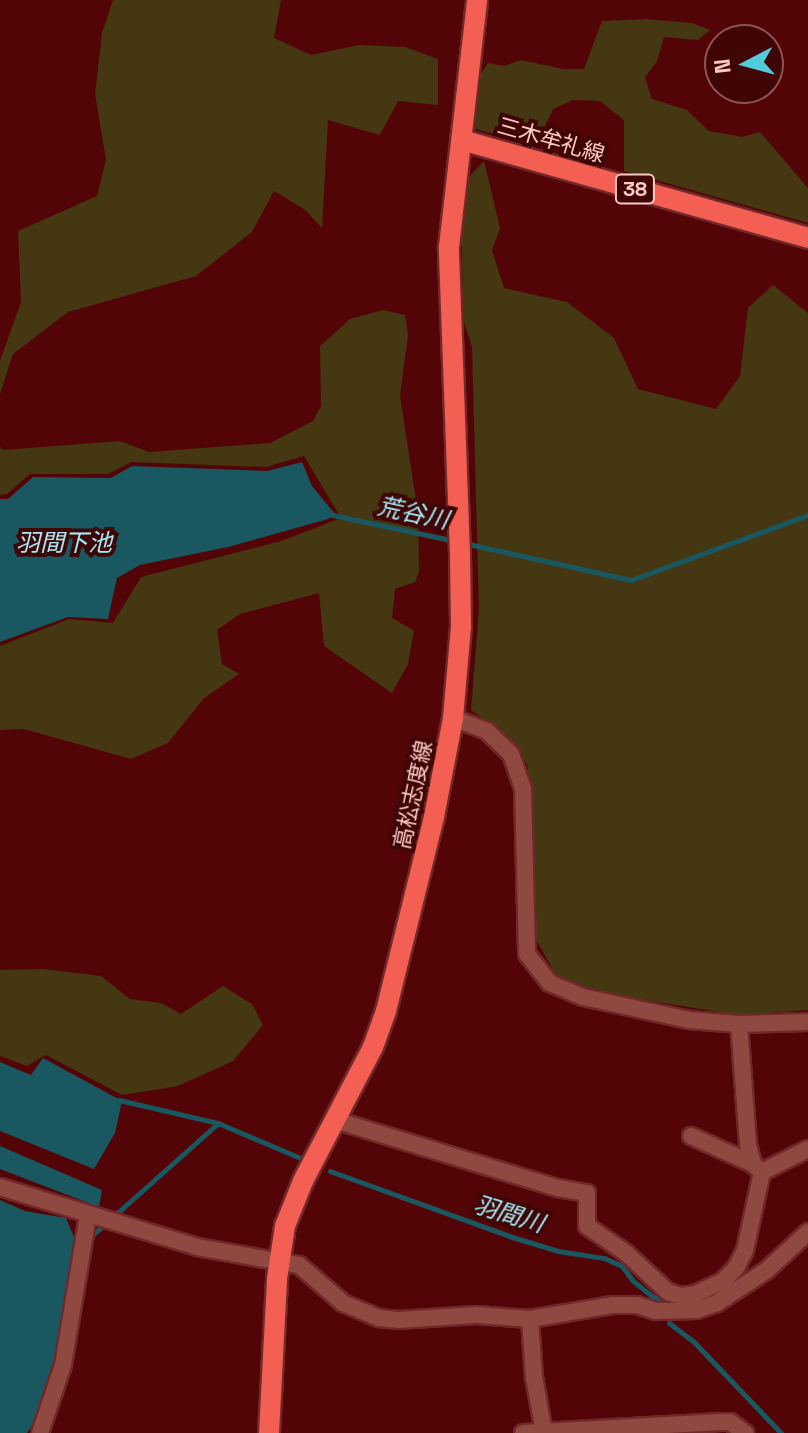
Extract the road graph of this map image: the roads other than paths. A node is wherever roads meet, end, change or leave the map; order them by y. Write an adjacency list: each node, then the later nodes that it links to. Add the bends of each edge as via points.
1 (477, 0): 2 (main road, 三木牟礼線)
2 (462, 140): 3 (main road, 三木牟礼線 / 38); 4 (main road, 高松志度線, via 449,247 461,568)
3 (808, 238)
4 (453, 718): 6 (street, via 487,731 511,754 527,832 527,954 550,983 583,997 689,1020); 7 (main road, 高松志度線, via 386,1011)
5 (808, 1022): 6 (street)
6 (739, 1024): 10 (street, via 748,1145)
7 (335, 1120): 14 (main road, 高松志度線, via 285,1226); 15 (street, via 587,1193 587,1226 626,1253)
8 (691, 1136): 10 (street)
9 (808, 1149): 10 (street)
10 (757, 1168): 15 (street, via 745,1250 736,1268)
11 (0, 1187): 12 (street)
12 (88, 1215): 14 (street, via 197,1247); 18 (street, via 63,1365)
13 (808, 1232): 15 (street, via 767,1270 717,1303)
14 (279, 1259): 16 (street, via 299,1265 343,1303 379,1318); 19 (main road, 高松志度線)
15 (680, 1304): 16 (street, via 612,1305)
16 (530, 1319): 17 (street)
17 (544, 1432): 20 (street); 21 (street, via 730,1422)
18 (40, 1433)
19 (269, 1433)
20 (523, 1433)
21 (745, 1433)

